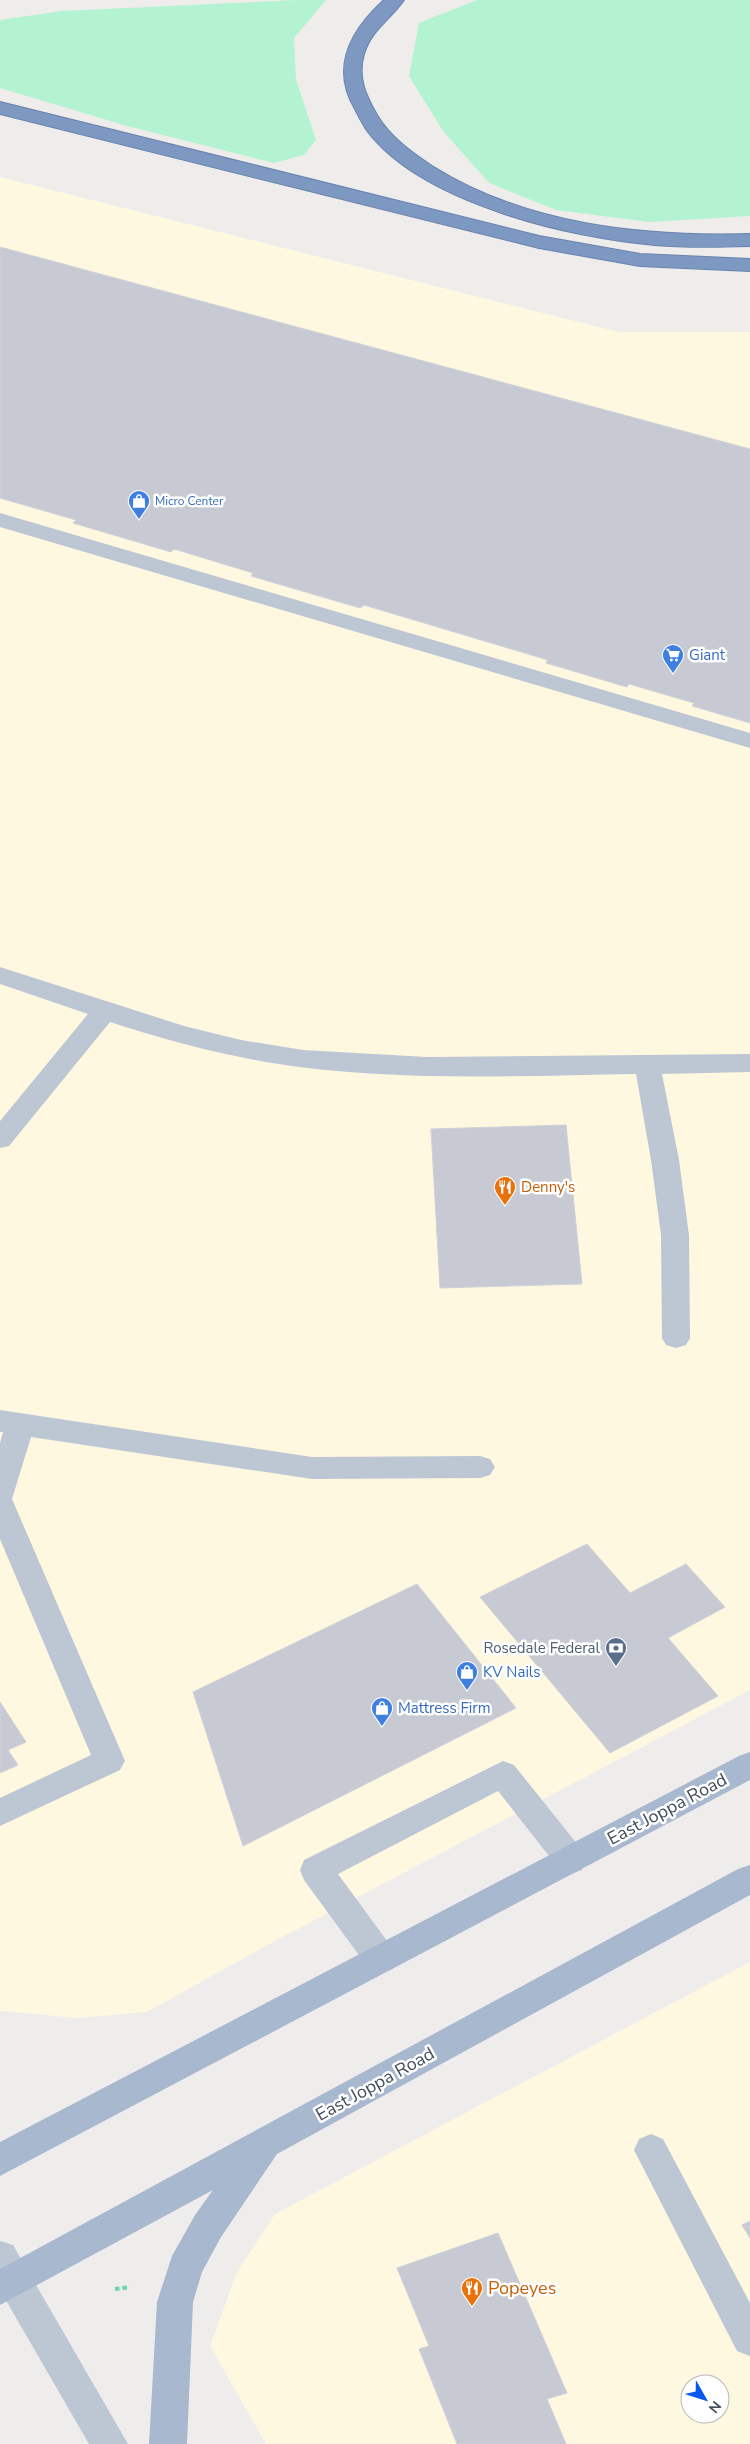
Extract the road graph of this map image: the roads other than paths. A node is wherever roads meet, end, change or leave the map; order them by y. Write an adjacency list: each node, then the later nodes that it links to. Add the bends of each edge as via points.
1 (395, 0): 3 (highway, via 364,32 352,58 352,83 362,110 380,135 406,158 439,179 519,212 591,229 654,239)
2 (0, 108): 4 (highway, via 539,242 640,260)
3 (750, 240)
4 (750, 265)
5 (0, 520): 6 (street)
6 (750, 741)
7 (0, 975): 8 (street)
8 (105, 1010): 10 (street, via 242,1050 314,1061 394,1066); 11 (street)
9 (750, 1063): 10 (street)
10 (648, 1067): 12 (street, via 675,1235)
11 (0, 1139)
12 (676, 1338)
13 (10, 1423): 14 (street, via 312,1468); 15 (street)
14 (480, 1467)
15 (0, 1494)
16 (0, 1504): 18 (street, via 109,1760)
17 (750, 1765): 19 (main road, East Joppa Road)
18 (0, 1813)
19 (571, 1860): 21 (main road, East Joppa Road); 21 (street, via 503,1774 316,1870)
20 (750, 1879): 22 (main road, East Joppa Road)
21 (381, 1959): 24 (main road, East Joppa Road)
22 (266, 2144): 25 (main road, East Joppa Road); 28 (main road, via 208,2226 184,2268 175,2302)
23 (651, 2150): 26 (street)
24 (0, 2160)
25 (5, 2276): 27 (street)
26 (750, 2339)
27 (109, 2444)
28 (168, 2444)

